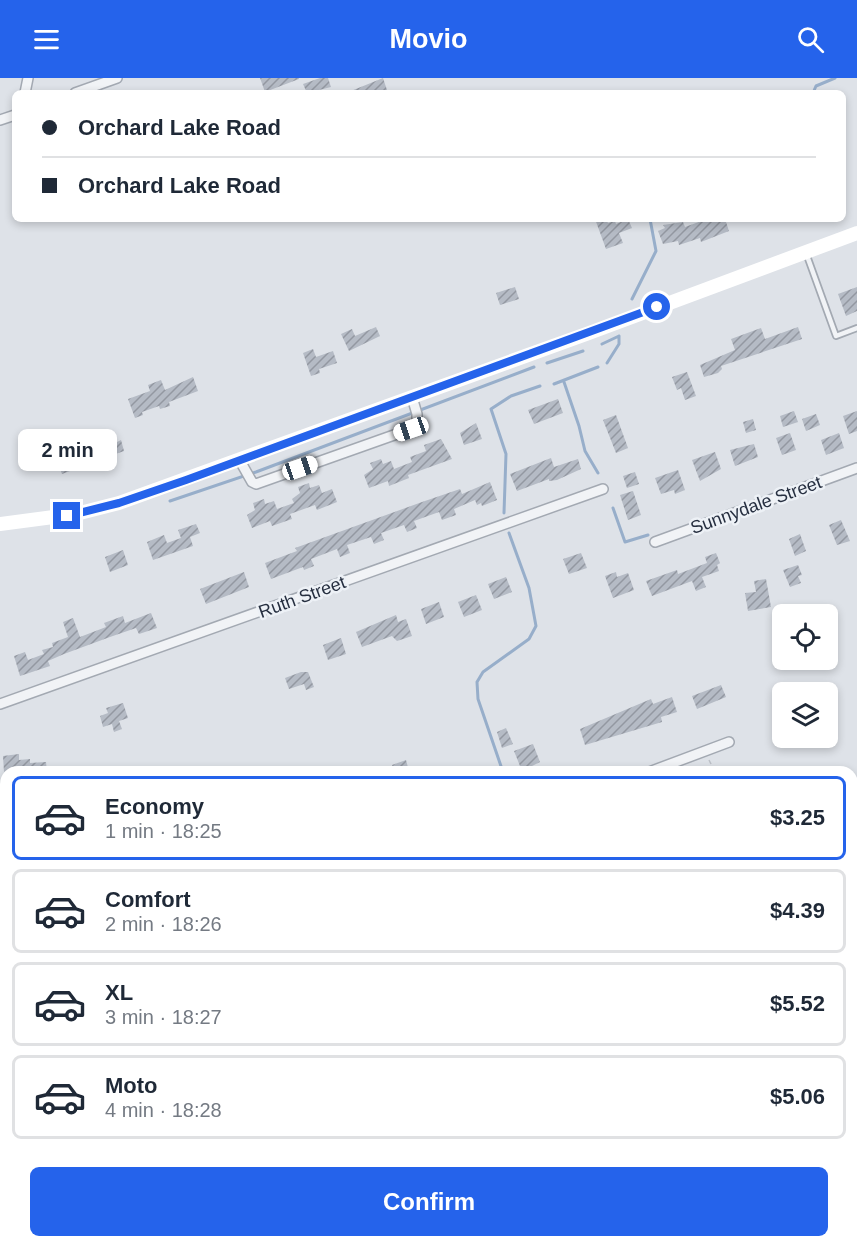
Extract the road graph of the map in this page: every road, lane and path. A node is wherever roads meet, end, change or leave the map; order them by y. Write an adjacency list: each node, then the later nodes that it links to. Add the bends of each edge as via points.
1 (117, 78): 2 (street)
2 (83, 90)
3 (857, 233): 4 (main road)
4 (806, 252): 5 (lane, via 836,336); 6 (main road)
5 (857, 328)
6 (412, 397): 7 (main road); 7 (street, via 417,427 256,484)
7 (239, 459): 10 (main road, via 96,510)
8 (857, 468): 11 (street, Sunnydale Street)
9 (603, 489): 12 (street, Ruth Street)
10 (0, 524)
11 (655, 543)
12 (0, 705)
13 (729, 742): 14 (street)
14 (704, 751): 15 (street); 16 (path)
15 (665, 766)
16 (712, 766)

